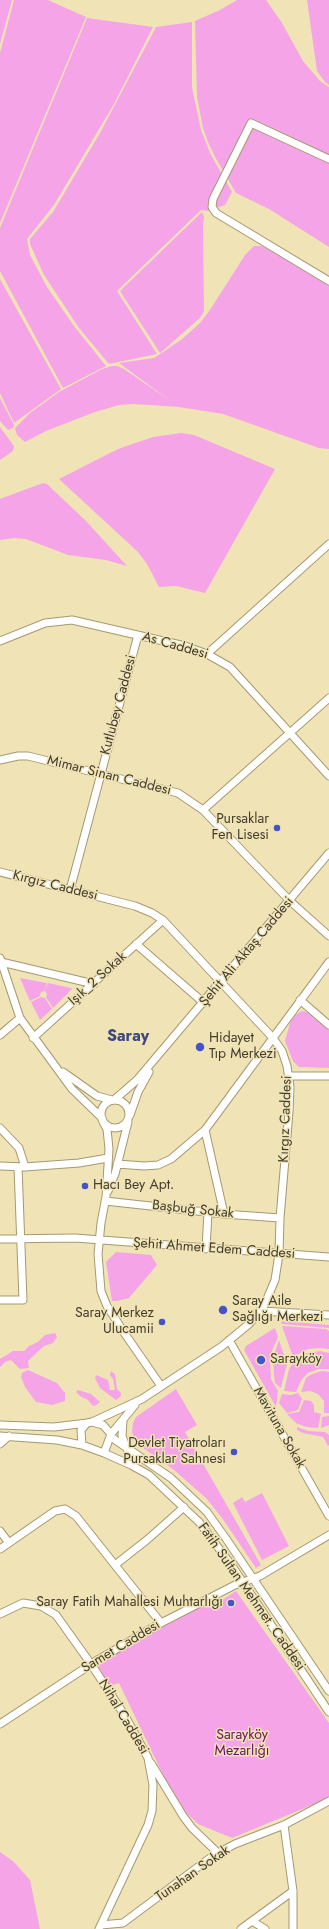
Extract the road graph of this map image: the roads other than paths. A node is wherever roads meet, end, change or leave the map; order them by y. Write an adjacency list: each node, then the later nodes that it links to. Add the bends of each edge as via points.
1 (329, 160): 2 (street, via 251,123 213,199 212,207 216,213)
2 (329, 281)
3 (329, 544): 6 (street)
4 (138, 635): 5 (street, As Caddesi, via 72,620 46,623); 6 (street, As Caddesi); 10 (street, Kutlubey Caddesi)
5 (0, 641)
6 (208, 654): 8 (street, As Caddesi, via 230,667)
7 (329, 698): 8 (street)
8 (290, 733): 11 (street, As Caddesi); 12 (street)
9 (0, 760): 10 (street, Mimar Sinan Caddesi, via 28,756)
10 (101, 775): 12 (street, Mimar Sinan Caddesi, via 178,793); 15 (street, Kutlubey Caddesi)
11 (329, 776)
12 (203, 810): 16 (street, Mimar Sinan Caddesi)
13 (329, 853): 16 (street, Şehit Ali Aktaş Caddesi)
14 (0, 872): 15 (street, Kırgız Caddesi)
15 (70, 890): 17 (street, Kırgız Caddesi, via 139,907)
16 (290, 901): 18 (street, Mimar Sinan Caddesi); 22 (street, Şehit Ali Aktaş Caddesi)
17 (162, 920): 19 (street, Işık_2 Sokak); 22 (street, Kırgız Caddesi)
18 (329, 936)
19 (136, 944): 23 (street, Işık_2 Sokak); 25 (street)
20 (1, 960): 23 (street); 26 (street)
21 (329, 962): 24 (street)
22 (222, 982): 25 (street, Şehit Ali Aktaş Caddesi); 30 (street, Kırgız Caddesi)
23 (94, 984): 29 (street, Işık_2 Sokak)
24 (300, 1000): 27 (street); 30 (street)
25 (204, 1003): 31 (street, Şehit Ali Aktaş Caddesi)
26 (20, 1018): 28 (street); 29 (street)
27 (329, 1025)
28 (0, 1035)
29 (33, 1038): 32 (street)
30 (273, 1038): 33 (street, Kırgız Caddesi, via 286,1060); 39 (street)
31 (164, 1050): 35 (street, Şehit Ali Aktaş Caddesi, via 138,1080); 36 (street, Şehit Ali Aktaş Caddesi, via 144,1080)
32 (59, 1070): 35 (street, via 97,1096); 37 (street, via 72,1089)
33 (288, 1076): 34 (street); 47 (street, Kırgız Caddesi, via 289,1112)
34 (329, 1076)
35 (113, 1100): 36 (street, via 121,1101 127,1106); 37 (street, Şehit Ali Aktaş Caddesi, via 104,1105)
36 (129, 1119): 37 (street, via 123,1126 115,1128 107,1126); 41 (street, Şehit Ali Aktaş Caddesi)
37 (102, 1120): 40 (street, Şehit Ali Aktaş Caddesi, via 108,1136)
38 (0, 1128): 43 (street, via 19,1148)
39 (205, 1130): 41 (street, via 171,1159 158,1165); 46 (street)
40 (108, 1158): 43 (street); 44 (street, Şehit Ali Aktaş Caddesi)
41 (117, 1164): 44 (street, Şehit Ali Aktaş Caddesi)
42 (0, 1166): 43 (street)
43 (22, 1167): 49 (street)
44 (106, 1199): 45 (street, Başbuğ Sokak); 50 (street, Şehit Ali Aktaş Caddesi)
45 (208, 1212): 46 (street, Başbuğ Sokak); 51 (street)
46 (224, 1214): 47 (street, Başbuğ Sokak)
47 (280, 1218): 52 (street, Kırgız Caddesi)
48 (0, 1239): 49 (street, Şehit Ahmet Edem Caddesi)
49 (21, 1239): 50 (street, Şehit Ahmet Edem Caddesi); 54 (street, via 23,1300)
50 (99, 1240): 51 (street, Şehit Ahmet Edem Caddesi); 58 (street, Şehit Ali Aktaş Caddesi, via 99,1280 104,1299)
51 (206, 1249): 52 (street, Şehit Ahmet Edem Caddesi)
52 (279, 1254): 53 (street, Şehit Ahmet Edem Caddesi); 55 (street, Kırgız Caddesi, via 273,1288)
53 (329, 1257)
54 (0, 1300)
55 (261, 1310): 56 (street); 57 (street, Kırgız Caddesi, via 249,1324)
56 (329, 1315)
57 (229, 1340): 58 (street, Kırgız Caddesi); 72 (street, Mavituna Sokak)
58 (161, 1386): 59 (street, Kırgız Caddesi)
59 (142, 1399): 61 (street, Kırgız Caddesi); 62 (street, Kırgız Caddesi)
60 (0, 1418): 63 (street)
61 (123, 1418): 66 (street, Kırgız Caddesi); 69 (street, via 122,1436)
62 (90, 1423): 63 (street, via 60,1427); 66 (street, Fatih Sultan Mehmet. Caddesi, via 103,1425); 68 (street, via 81,1430)
63 (2, 1425)
64 (0, 1436): 65 (street, Fatih Sultan Mehmet. Caddesi)
65 (9, 1436): 67 (street); 68 (street, Fatih Sultan Mehmet. Caddesi)
66 (111, 1436): 69 (street, Fatih Sultan Mehmet. Caddesi); 70 (street)
67 (0, 1444)
68 (82, 1445): 70 (street, Fatih Sultan Mehmet. Caddesi)
69 (127, 1449): 78 (street, Fatih Sultan Mehmet. Caddesi, via 171,1478 197,1501 217,1524)
70 (104, 1453): 71 (street, Fatih Sultan Mehmet. Caddesi, via 149,1475)
71 (184, 1507): 77 (street); 78 (street, Fatih Sultan Mehmet. Caddesi)
72 (329, 1516)
73 (0, 1531): 75 (street)
74 (329, 1535): 78 (street, Samet Caddesi)
75 (9, 1543): 76 (street); 77 (street, via 59,1509 65,1509 76,1516)
76 (0, 1549)
77 (115, 1565): 80 (street)
78 (248, 1581): 80 (street, Samet Caddesi); 82 (street, Fatih Sultan Mehmet. Caddesi); 83 (street, Fatih Sultan Mehmet. Caddesi)
79 (0, 1614): 81 (street, Nihal Caddesi, via 23,1603 40,1606 56,1616)
80 (161, 1623): 81 (street, Samet Caddesi)
81 (91, 1664): 84 (street, Samet Caddesi); 85 (street, Nihal Caddesi, via 125,1716)
82 (329, 1691)
83 (329, 1712)
84 (0, 1724)
85 (148, 1758): 88 (street, via 183,1816); 91 (street, Nihal Caddesi, via 153,1785 152,1811 148,1825)
86 (329, 1801): 87 (street, Tunahan Sokak)
87 (284, 1825): 88 (street, Tunahan Sokak); 89 (street)
88 (218, 1853): 91 (street, Tunahan Sokak, via 123,1923)
89 (293, 1891): 90 (street); 94 (street)
90 (252, 1921): 92 (street); 93 (street)
91 (100, 1927)
92 (241, 1929)
93 (265, 1929)
94 (293, 1929)

